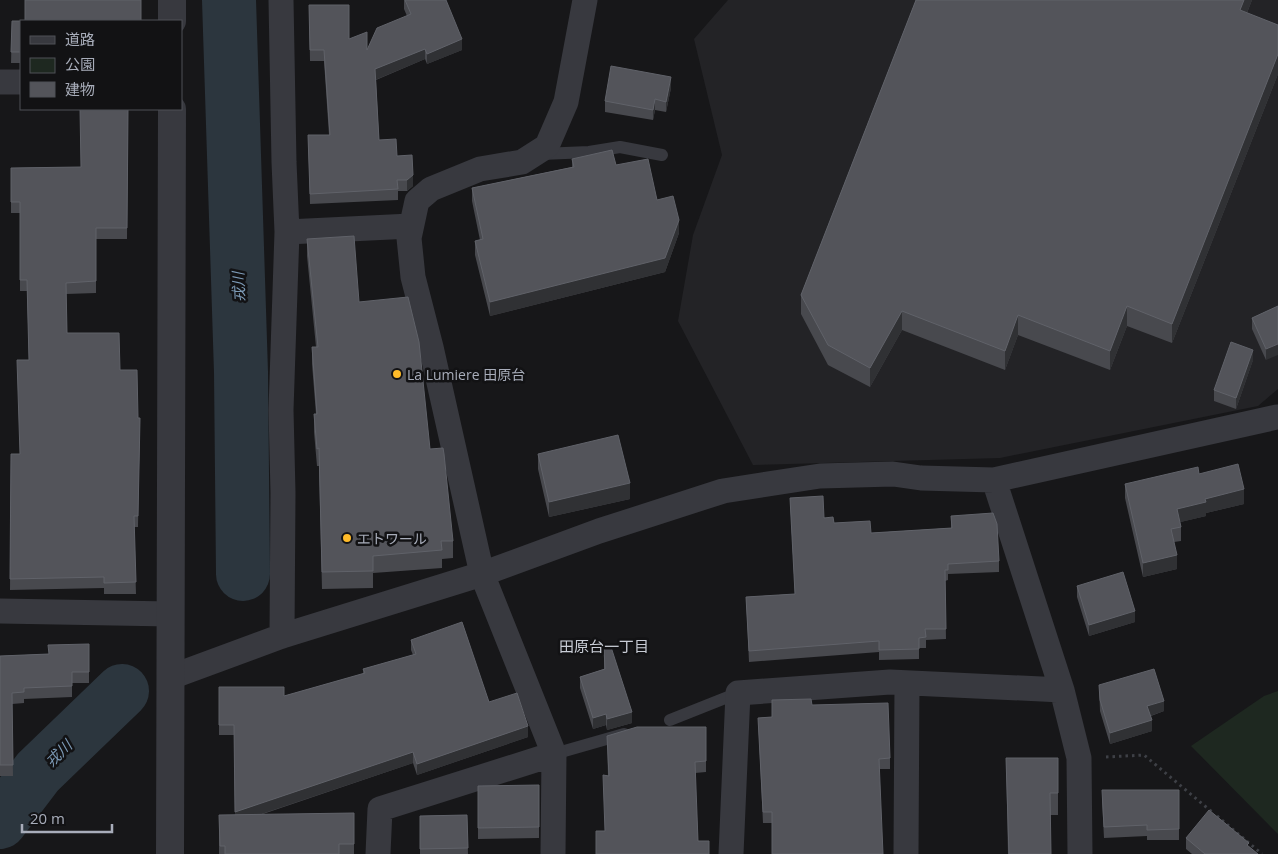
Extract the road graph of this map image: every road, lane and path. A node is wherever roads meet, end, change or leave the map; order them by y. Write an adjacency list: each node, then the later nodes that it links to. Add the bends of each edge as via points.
1 (172, 0): 4 (street)
2 (281, 0): 11 (street)
3 (585, 0): 8 (street, via 566,102 547,146)
4 (172, 20)
5 (0, 82): 6 (street)
6 (20, 82)
7 (172, 110): 16 (street)
8 (534, 155): 9 (lane, via 620,147); 10 (street, via 522,162 480,169 431,189 418,201)
9 (662, 155)
10 (411, 226): 11 (street); 14 (street, via 413,277)
11 (287, 232): 17 (street, via 280,410)
12 (1277, 417): 13 (street)
13 (994, 480): 14 (street, via 893,474 820,476 723,491); 20 (street)
14 (482, 574): 17 (street); 24 (street)
15 (0, 611): 16 (street)
16 (170, 614): 18 (street)
17 (282, 636): 18 (street)
18 (170, 677): 26 (street)
19 (907, 683): 20 (street); 21 (street); 30 (street)
20 (1062, 690): 25 (street)
21 (738, 693): 22 (lane); 29 (street)
22 (670, 720)
23 (639, 729): 24 (lane)
24 (554, 754): 27 (street, via 380,809); 28 (street)
25 (1079, 758): 31 (street); 32 (path, via 1144,755)
26 (170, 854)
27 (378, 854)
28 (553, 854)
29 (730, 854)
30 (906, 854)
31 (1080, 854)
32 (1262, 854)

